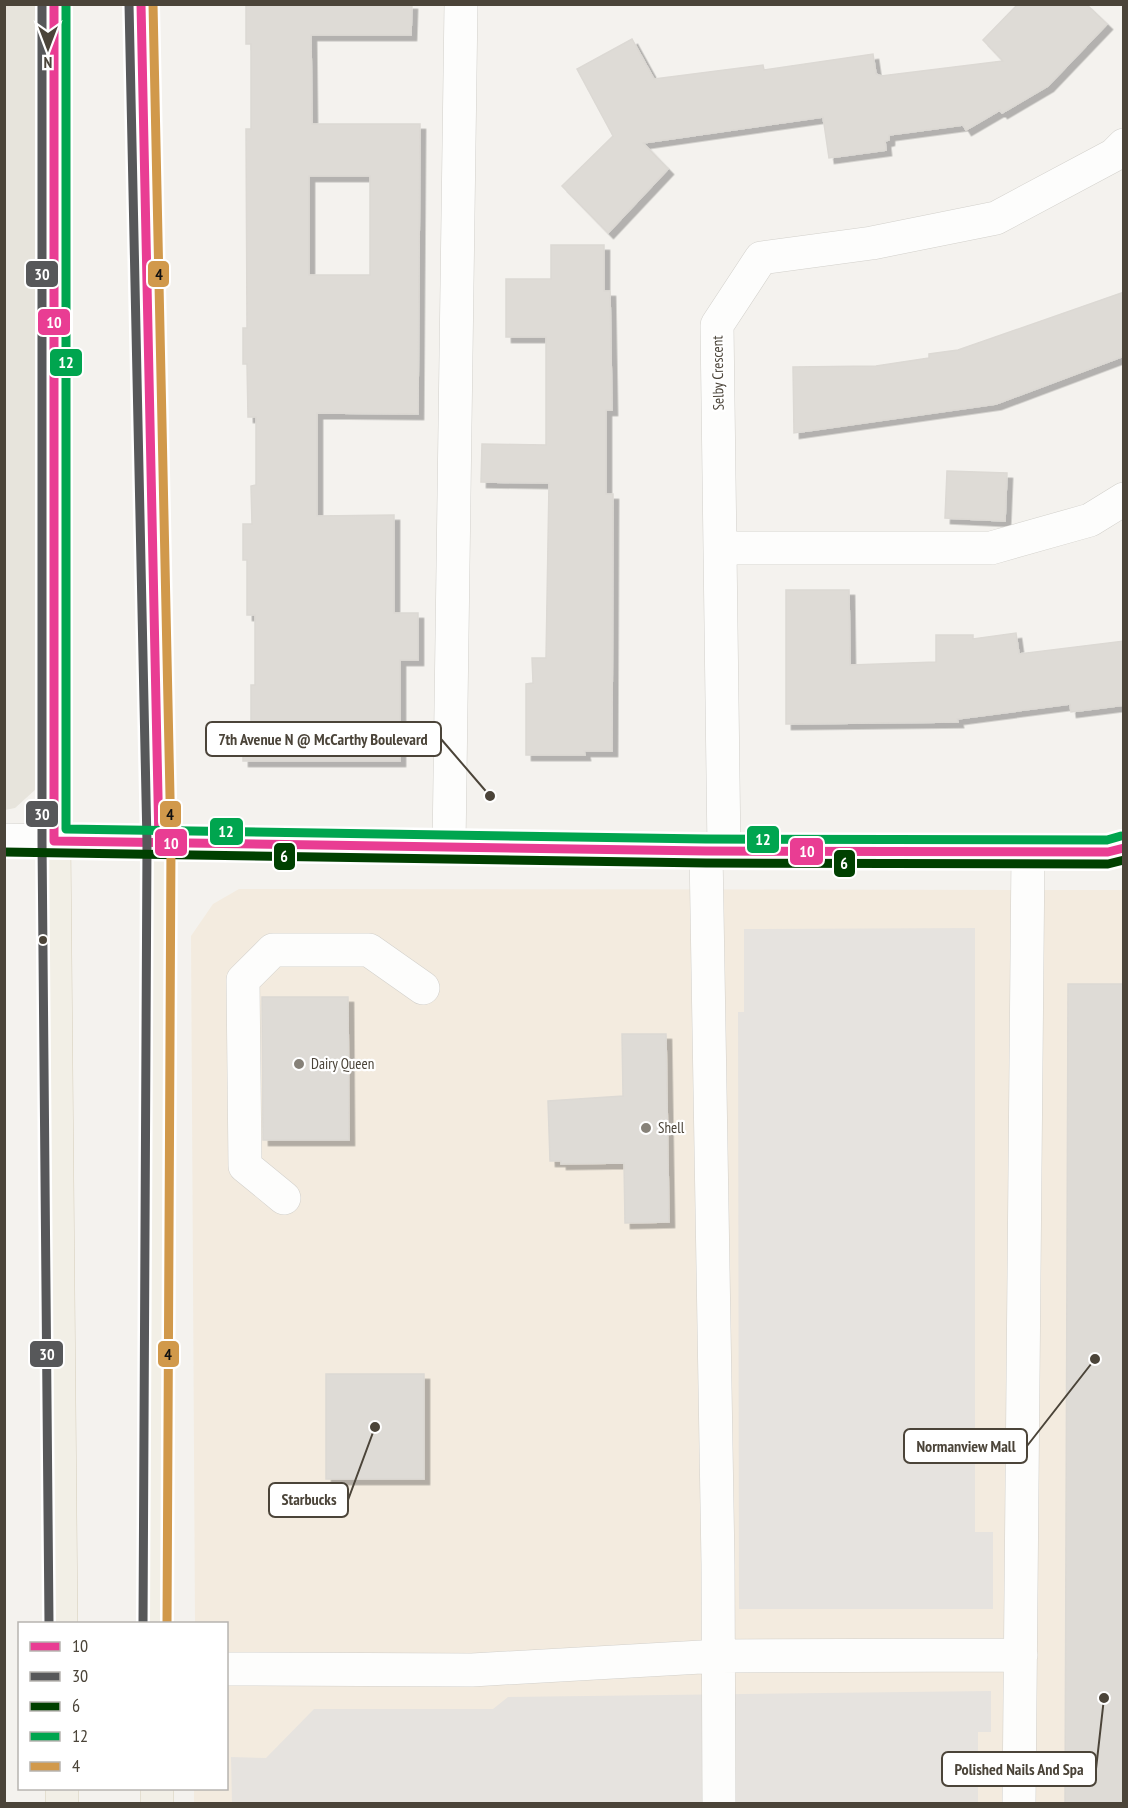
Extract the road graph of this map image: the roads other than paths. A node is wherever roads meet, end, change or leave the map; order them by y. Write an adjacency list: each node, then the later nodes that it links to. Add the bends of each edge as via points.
1 (54, 4): 8 (main road)
2 (141, 4): 9 (main road)
3 (461, 4): 10 (street)
4 (1124, 146): 6 (street, Selby Crescent, via 996,218 872,243 761,258 717,325)
5 (1124, 499): 6 (street, via 1090,520 991,548)
6 (720, 548): 12 (street, Selby Crescent)
7 (4, 840): 8 (street)
8 (54, 841): 9 (street); 16 (main road)
9 (159, 843): 10 (street); 17 (main road)
10 (449, 847): 12 (street)
11 (1124, 848): 13 (street, via 1108,852)
12 (715, 851): 13 (street); 19 (street, Selby Crescent)
13 (1028, 851): 18 (street)
14 (423, 988): 15 (street, via 369,950 273,950 243,980 245,1166)
15 (284, 1198)
16 (61, 1622)
17 (155, 1622)
18 (1021, 1655): 19 (street); 22 (street)
19 (719, 1656): 20 (street, via 472,1670); 21 (street, Selby Crescent)
20 (228, 1669)
21 (718, 1803)
22 (1019, 1803)

